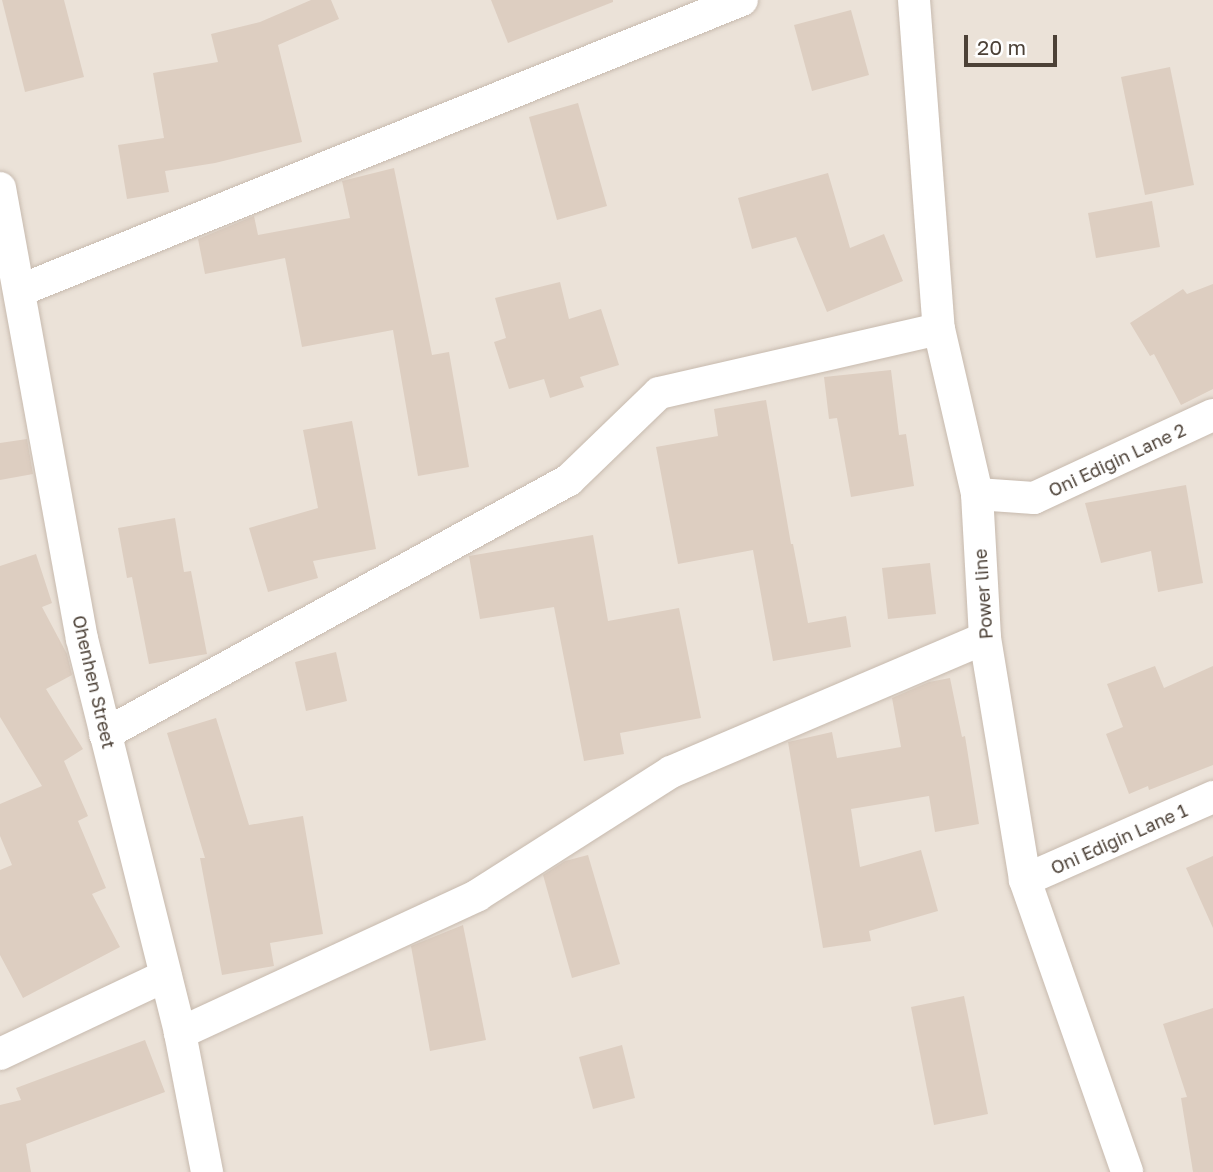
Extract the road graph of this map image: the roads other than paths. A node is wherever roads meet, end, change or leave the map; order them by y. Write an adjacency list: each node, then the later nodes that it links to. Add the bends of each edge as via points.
1 (742, 0): 4 (street)
2 (914, 0): 5 (street, Power line)
3 (0, 188): 4 (street, Ohenhen Street)
4 (21, 289): 9 (street, Ohenhen Street, via 82,639)
5 (939, 329): 7 (street, Power line); 9 (street, via 659,393 569,481)
6 (1213, 415): 7 (street, Oni Edigin Lane 2, via 1034,498)
7 (977, 494): 8 (street, Power line)
8 (985, 638): 11 (street, Power line); 13 (street, via 671,772 478,895)
9 (105, 734): 12 (street, Ohenhen Street)
10 (1213, 797): 11 (street, Oni Edigin Lane 1)
11 (1025, 880): 16 (street, Power line)
12 (165, 976): 13 (street, Ohenhen Street); 14 (street)
13 (180, 1034): 15 (street, Ohenhen Street)
14 (0, 1054)
15 (207, 1172)
16 (1127, 1172)

